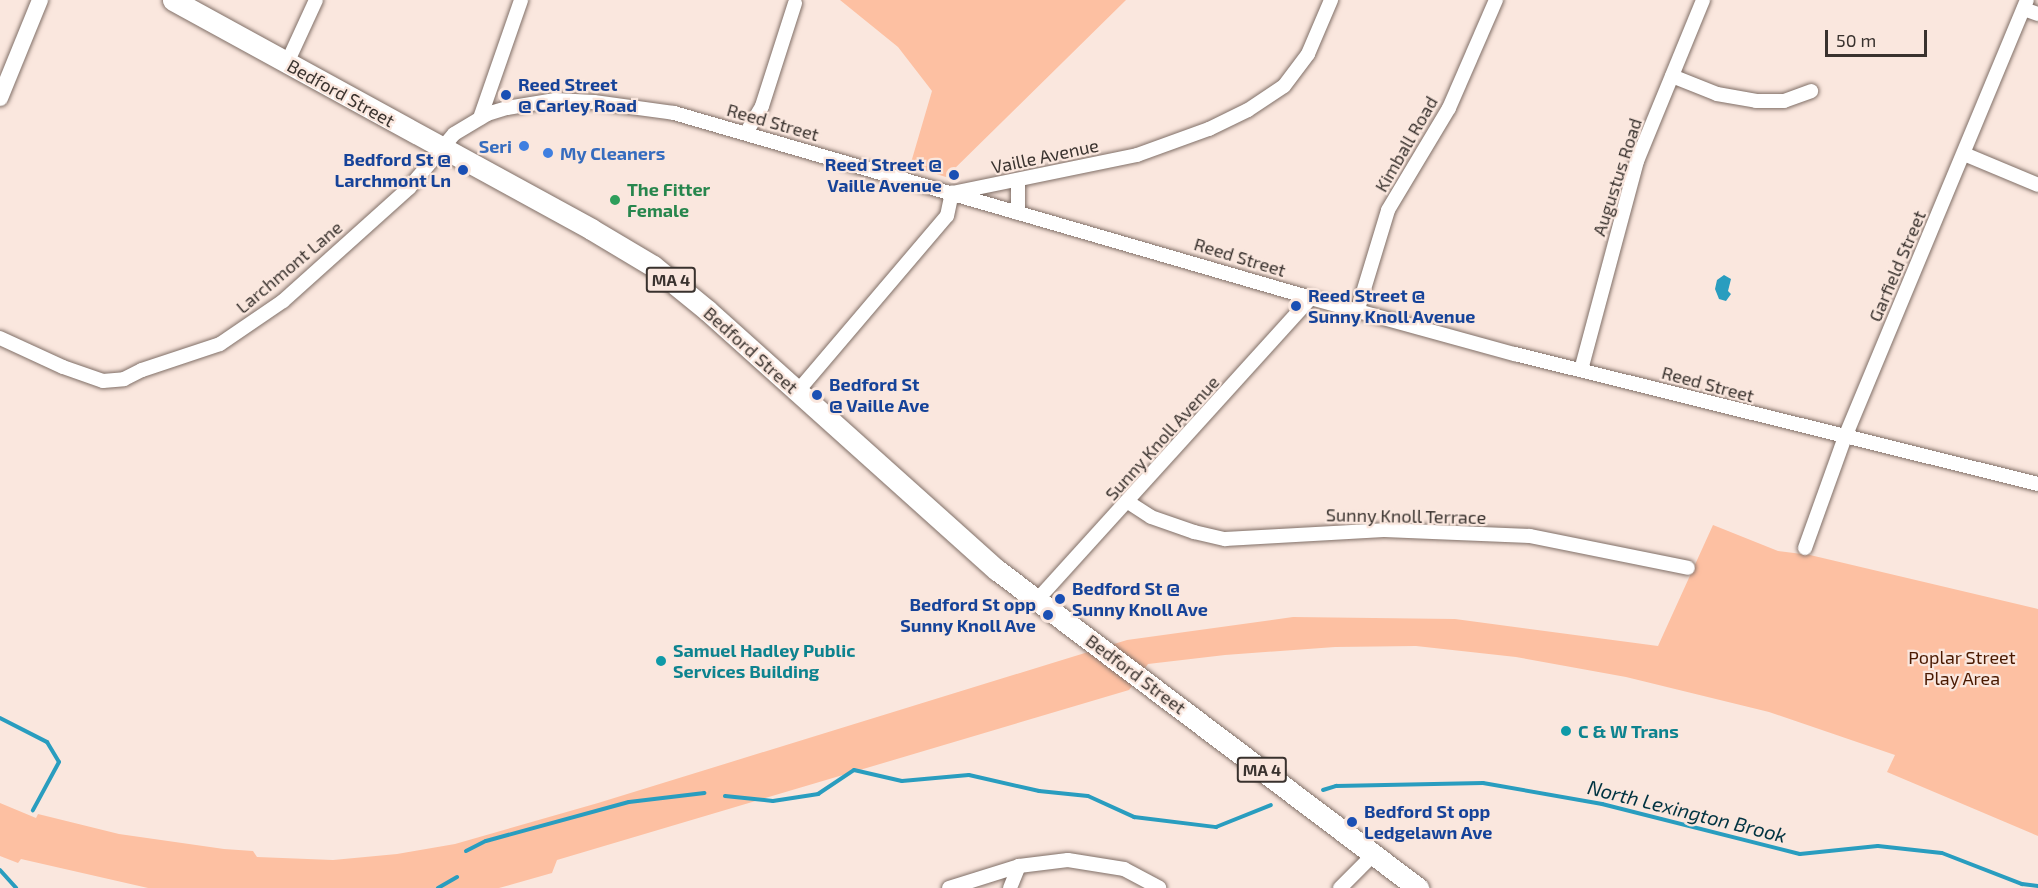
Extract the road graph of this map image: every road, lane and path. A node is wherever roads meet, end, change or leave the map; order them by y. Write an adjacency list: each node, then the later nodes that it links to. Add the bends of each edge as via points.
1 (40, 0): 14 (street)
2 (173, 0): 11 (main road, Bedford Street / MA 4)
3 (316, 0): 11 (street)
4 (521, 0): 15 (street)
5 (1331, 0): 19 (street, Vaille Avenue, via 1308,54 1284,86 1265,101 1209,129 1137,155)
6 (1496, 0): 24 (street, Kimball Road, via 1449,108 1388,210)
7 (1703, 0): 12 (street, Augustus Road)
8 (795, 3): 16 (street, via 762,106)
9 (2025, 4): 10 (street); 18 (street, Garfield Street)
10 (2038, 15)
11 (287, 63): 17 (main road, Bedford Street / MA 4)
12 (1672, 76): 13 (street, via 1717,94 1756,101 1784,101); 26 (street, Augustus Road, via 1637,161)
13 (1811, 90)
14 (0, 98)
15 (480, 118): 16 (street, Reed Street, via 507,108 555,100 594,102 674,113); 17 (street, Reed Street, via 454,134)
16 (746, 133): 21 (street, Reed Street)
17 (441, 148): 25 (street, Larchmont Lane, via 409,188 283,301 220,344 124,379 103,381); 27 (main road, Bedford Street / MA 4, via 653,266)
18 (1964, 154): 20 (street); 28 (street, Garfield Street)
19 (1018, 180): 21 (street, Vaille Avenue); 22 (street)
20 (2038, 185)
21 (952, 194): 22 (street, Reed Street); 27 (street, via 947,216)
22 (1018, 213): 23 (street, Reed Street)
23 (1311, 298): 24 (street, Reed Street); 30 (street, Sunny Knoll Avenue)
24 (1358, 309): 26 (street, Reed Street)
25 (0, 338)
26 (1581, 370): 28 (street, Reed Street)
27 (797, 392): 33 (main road, Bedford Street / MA 4, via 997,570)
28 (1845, 437): 29 (street, Reed Street); 31 (street, Garfield Street)
29 (2038, 484)
30 (1128, 502): 32 (street, Sunny Knoll Terrace, via 1151,517 1225,538 1384,530 1530,536); 33 (street, Sunny Knoll Avenue)
31 (1805, 548)
32 (1688, 568)
33 (1037, 600): 34 (main road, Bedford Street / MA 4)
34 (1374, 854): 39 (street); 40 (main road, Bedford Street / MA 4)
35 (1019, 866): 36 (street); 37 (street); 38 (street, via 1068,860 1095,863 1124,869)
36 (949, 888)
37 (1010, 888)
38 (1159, 888)
39 (1340, 888)
40 (1418, 888)

